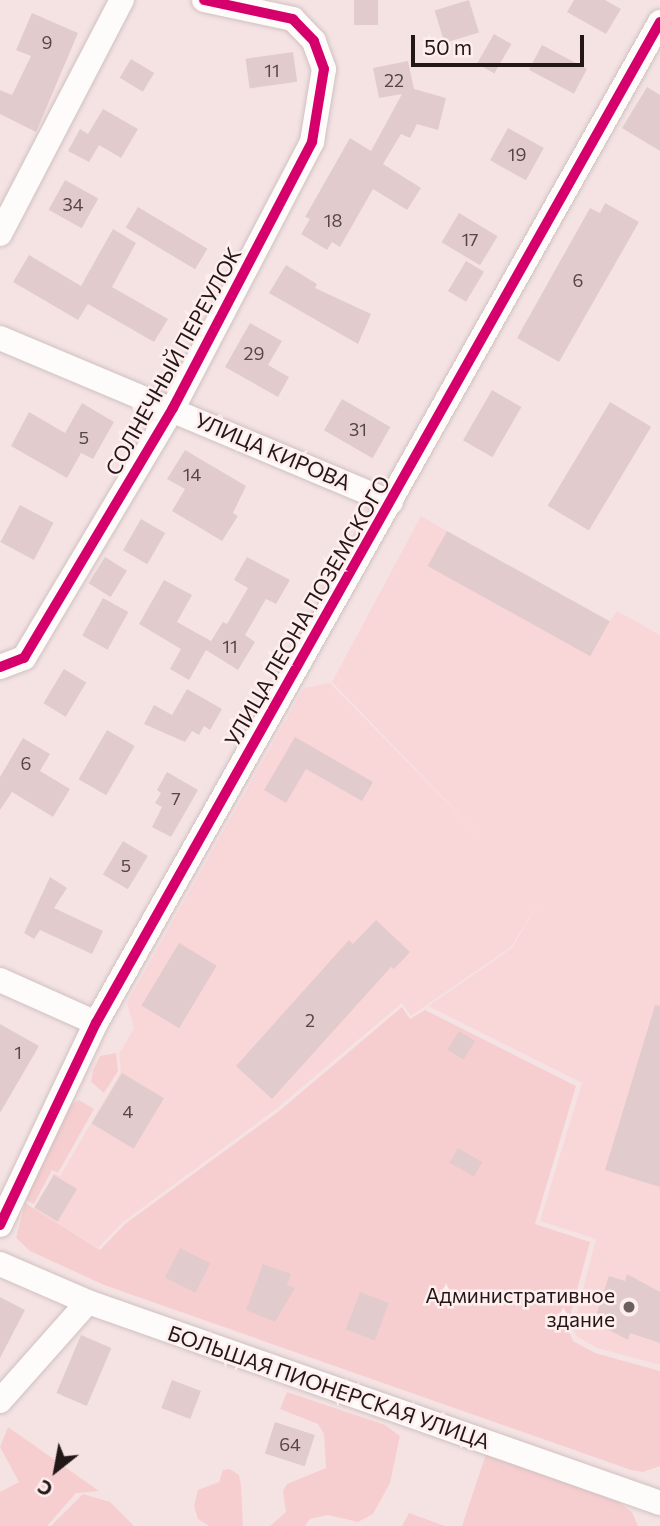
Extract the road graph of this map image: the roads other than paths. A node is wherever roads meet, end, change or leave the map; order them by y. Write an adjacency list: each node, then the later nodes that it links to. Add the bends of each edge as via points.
1 (122, 0): 4 (street)
2 (204, 0): 6 (street, СОЛНЕЧНЫЙ ПЕРЕУЛОК, via 293,19 314,41 324,69 312,142)
3 (660, 22): 7 (street, УЛИЦА ЛЕОНА ПОЗЕМСКОГО)
4 (0, 234)
5 (0, 338): 6 (street, УЛИЦА КИРОВА)
6 (173, 408): 7 (street, УЛИЦА КИРОВА); 8 (street, СОЛНЕЧНЫЙ ПЕРЕУЛОК, via 24,658)
7 (391, 502): 10 (street, УЛИЦА ЛЕОНА ПОЗЕМСКОГО)
8 (0, 667)
9 (0, 980): 10 (street)
10 (96, 1023): 11 (street, УЛИЦА ЛЕОНА ПОЗЕМСКОГО)
11 (0, 1225)
12 (0, 1264): 13 (street, БОЛЬШАЯ ПИОНЕРСКАЯ УЛИЦА)
13 (88, 1302): 14 (street); 15 (street, БОЛЬШАЯ ПИОНЕРСКАЯ УЛИЦА)
14 (0, 1401)
15 (660, 1503)
16 (660, 1515): 17 (street)
17 (655, 1526)

